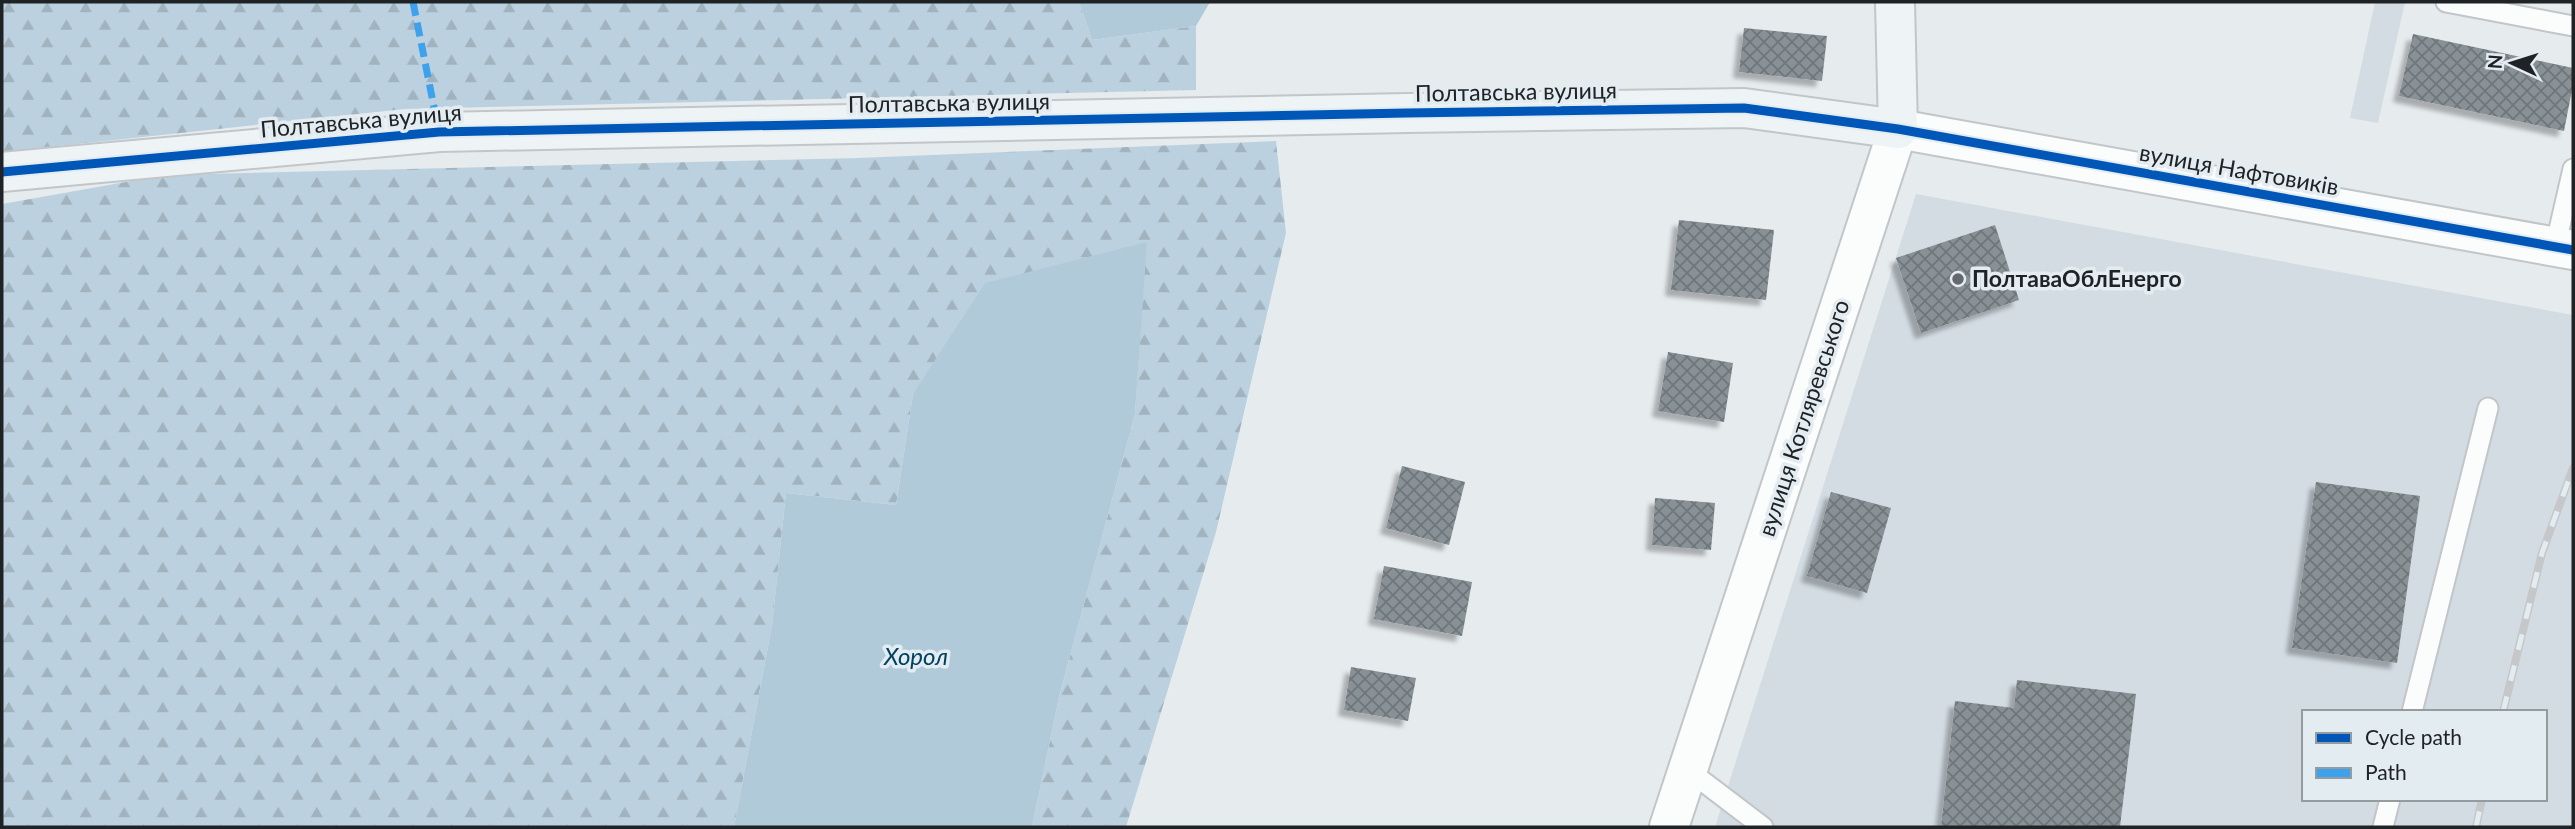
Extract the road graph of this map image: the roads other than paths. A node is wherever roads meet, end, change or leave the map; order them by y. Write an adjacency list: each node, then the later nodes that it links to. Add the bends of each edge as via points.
1 (1895, 2): 4 (street, вулиця Котляревського)
2 (2446, 2): 3 (lane)
3 (2573, 26)
4 (1898, 129): 6 (street, Полтавська вулиця, via 1744,108 439,132); 7 (street, вулиця Нафтовиків); 10 (street, вулиця Котляревського)
5 (2573, 169): 7 (lane)
6 (2, 172)
7 (2564, 248)
8 (2488, 408): 9 (lane)
9 (2412, 710)
10 (1688, 770): 12 (street, вулиця Котляревського); 13 (lane)
11 (2390, 801): 14 (lane)
12 (1669, 827)
13 (1763, 827)
14 (2383, 827)

